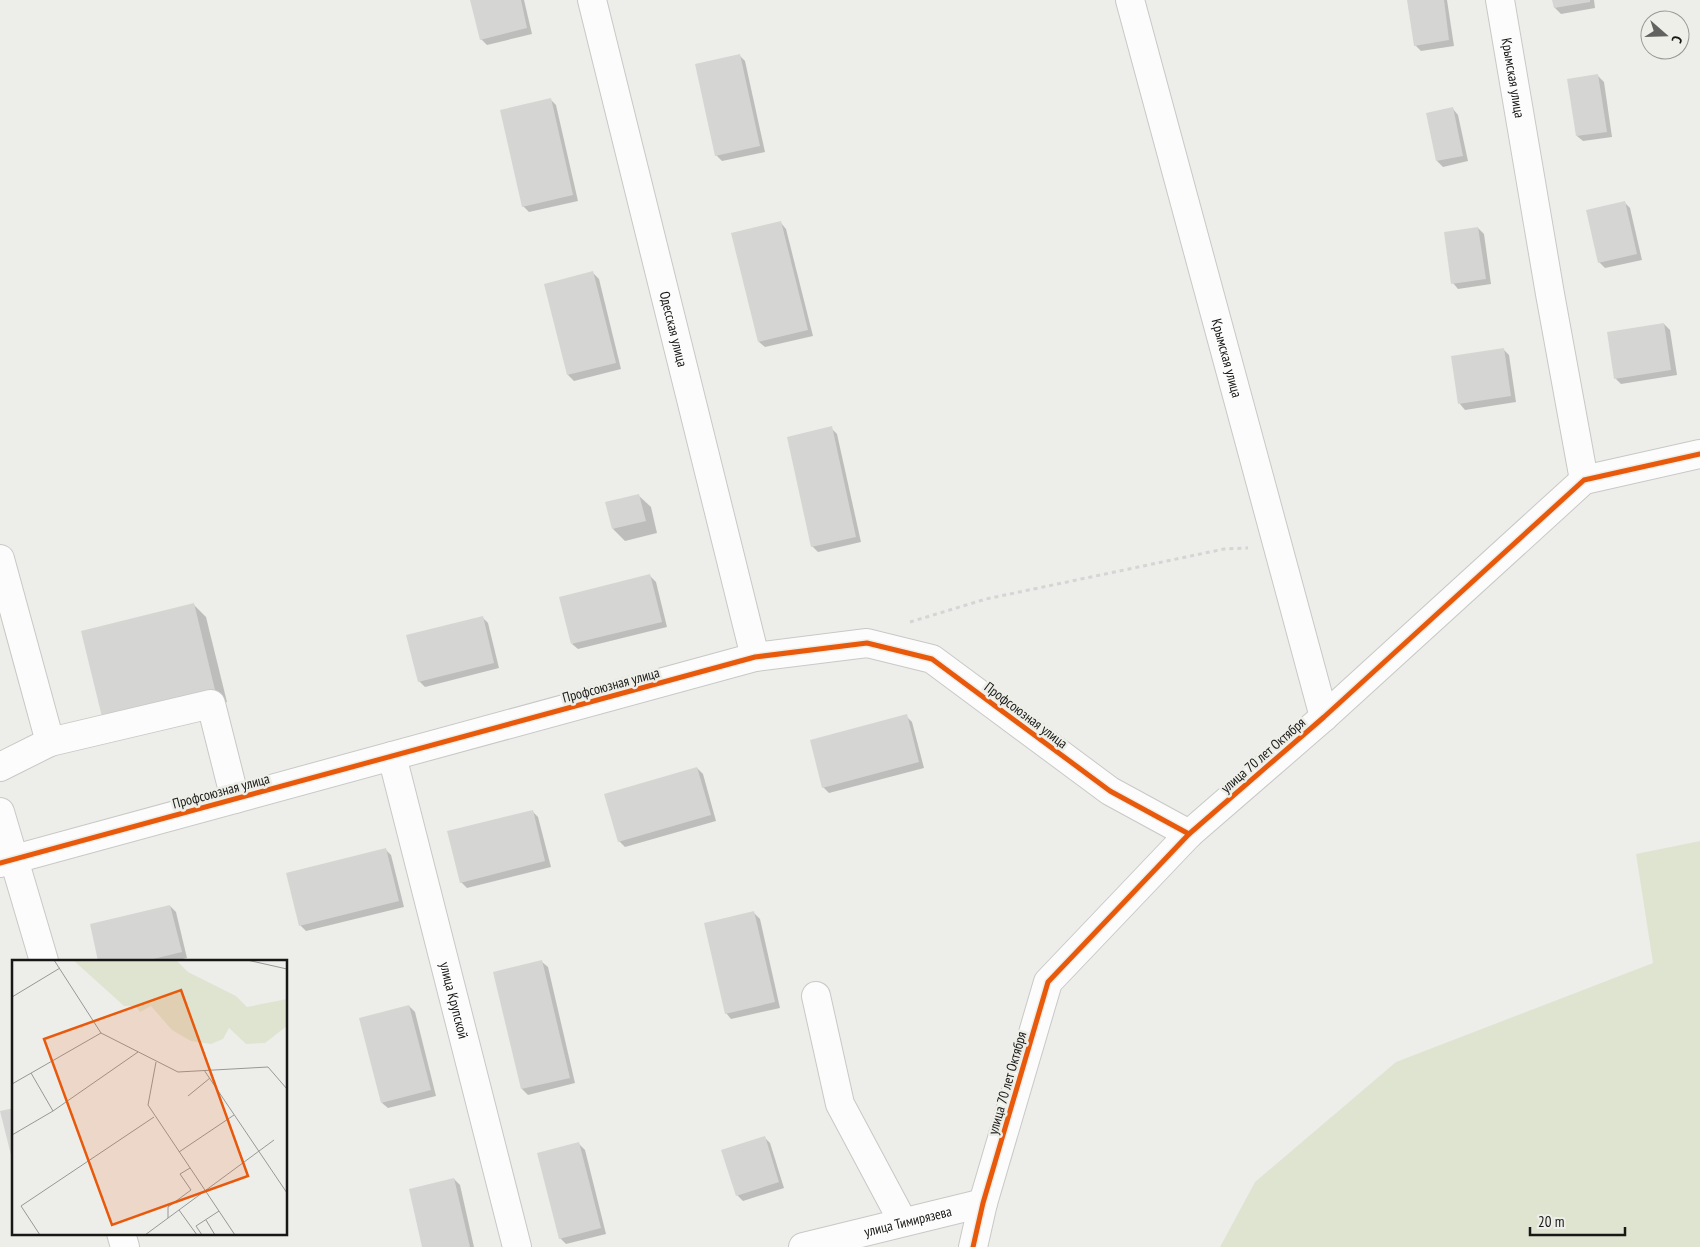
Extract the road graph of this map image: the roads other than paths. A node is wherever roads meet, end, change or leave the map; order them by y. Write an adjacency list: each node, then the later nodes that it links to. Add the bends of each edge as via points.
1 (592, 0): 7 (street, Одесская улица)
2 (1130, 0): 8 (street, Крымская улица)
3 (1500, 0): 5 (street, Крымская улица)
4 (1700, 454): 5 (street, улица 70 лет Октября)
5 (1584, 480): 8 (street, улица 70 лет Октября)
6 (0, 559): 9 (street)
7 (755, 657): 10 (street, Профсоюзная улица); 14 (street, Профсоюзная улица, via 867,643 932,659 1110,791)
8 (1324, 717): 14 (street, улица 70 лет Октября)
9 (50, 742): 11 (street); 12 (street, via 211,704)
10 (392, 756): 12 (street, Профсоюзная улица); 22 (street, улица Крупской)
11 (0, 767)
12 (235, 799): 15 (street, Профсоюзная улица)
13 (0, 812): 15 (street)
14 (1188, 834): 18 (street, улица 70 лет Октября, via 1048,982)
15 (8, 861): 16 (street)
16 (44, 960)
17 (816, 996): 19 (street, via 840,1104)
18 (983, 1203): 19 (street, улица Тимирязева); 24 (street, улица 70 лет Октября)
19 (903, 1222): 23 (street, улица Тимирязева)
20 (121, 1234): 21 (street)
21 (125, 1247)
22 (517, 1247)
23 (803, 1247)
24 (973, 1247)

